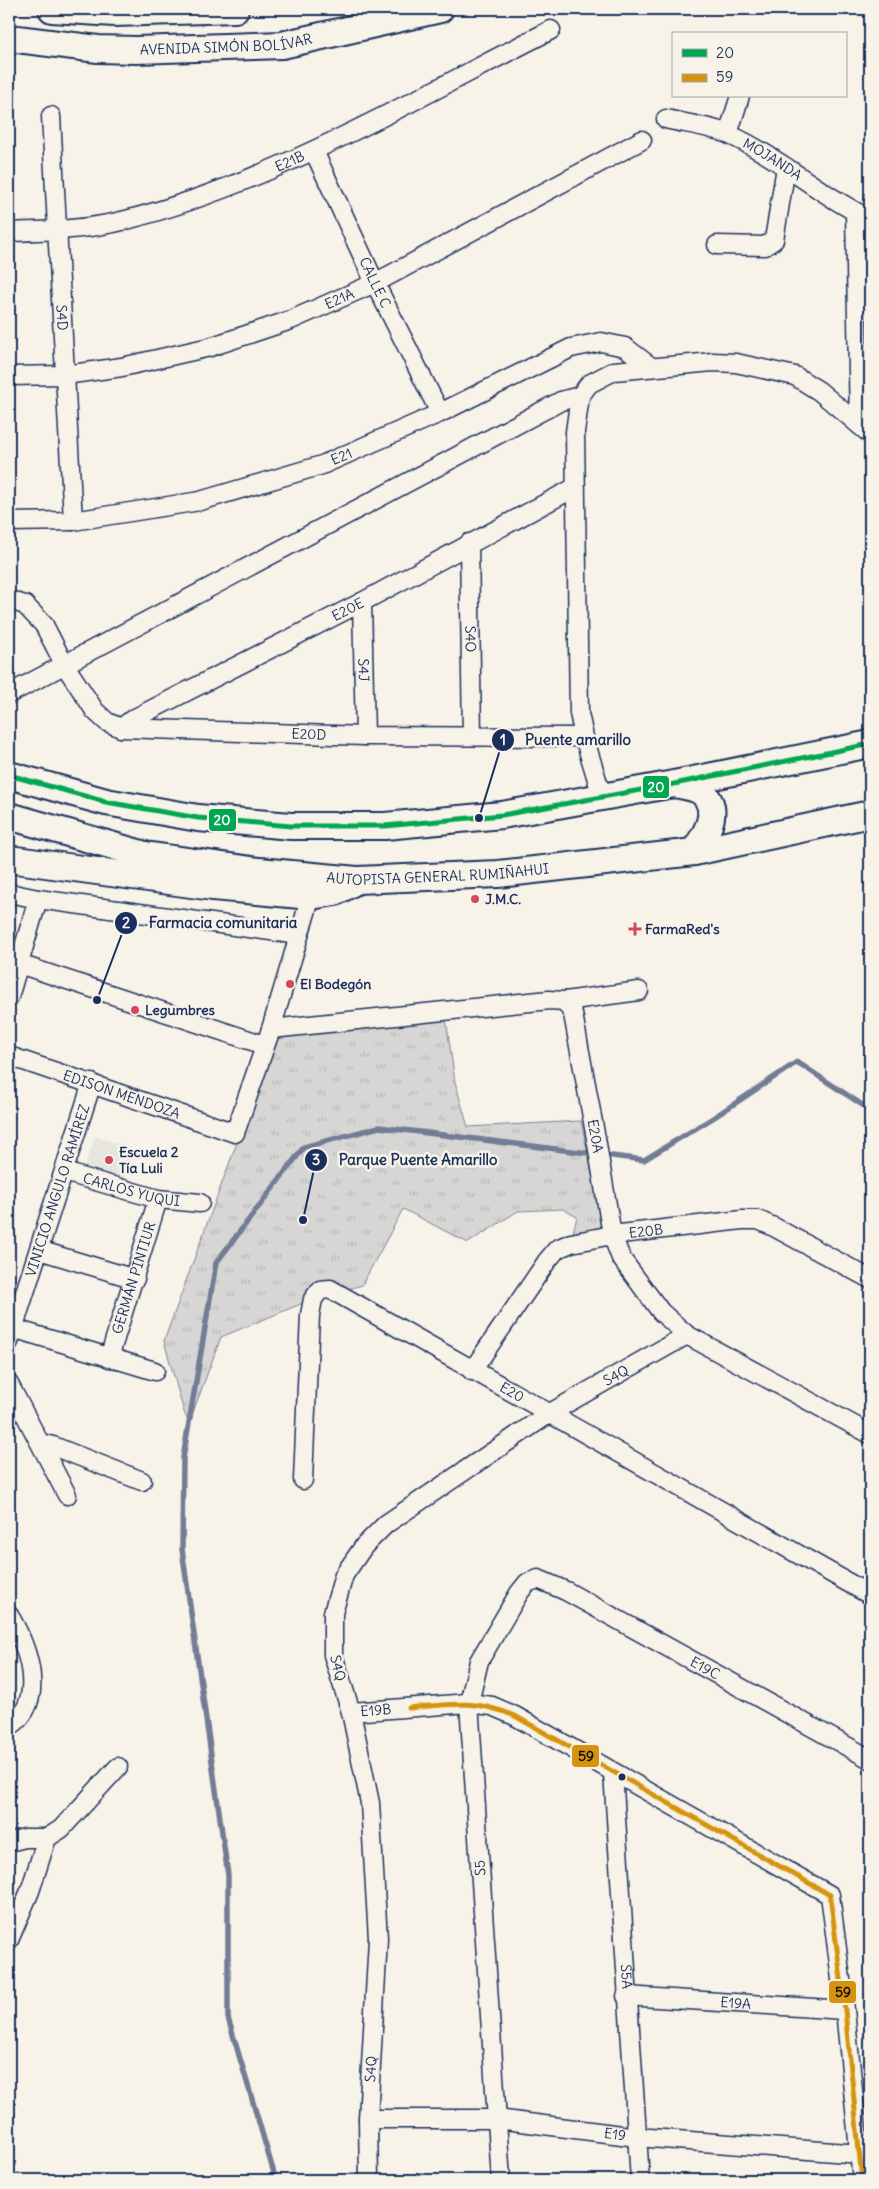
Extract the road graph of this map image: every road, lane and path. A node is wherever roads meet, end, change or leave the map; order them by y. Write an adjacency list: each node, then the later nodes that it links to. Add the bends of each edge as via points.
1 (52, 9): 2 (highway, via 115,13)
2 (235, 9)
3 (440, 9): 5 (highway, AVENIDA SIMÓN BOLÍVAR, via 282,45 117,50)
4 (551, 30): 11 (street, E21B)
5 (9, 38)
6 (739, 98): 9 (street)
7 (51, 116): 14 (street, S4D)
8 (666, 119): 9 (street, MOJANDA)
9 (728, 134): 12 (street, MOJANDA)
10 (642, 140): 17 (street, E21A)
11 (314, 150): 14 (street, E21B, via 219,192 124,220); 17 (street, CALLE C)
12 (786, 167): 13 (street, MOJANDA); 16 (street, via 774,240 765,246)
13 (863, 216): 23 (street)
14 (58, 230): 15 (street, E21B); 19 (street, S4D)
15 (9, 232)
16 (717, 245)
17 (375, 283): 19 (street, E21A, via 291,320 210,347 122,367); 22 (street, CALLE C)
18 (650, 366): 21 (street, via 614,371 589,384); 22 (street, E21, via 625,347 601,342 571,348); 23 (street, via 736,363 795,376 819,391)
19 (65, 375): 20 (street, E21A); 25 (street, S4D)
20 (9, 376)
21 (580, 396): 24 (street, via 575,432); 30 (street, via 561,401)
22 (440, 413): 25 (street, E21, via 322,465 200,501)
23 (865, 430)
24 (574, 488): 27 (street, E20E); 35 (street, via 579,713)
25 (73, 521): 26 (street, E21)
26 (9, 522)
27 (469, 543): 29 (street, E20E); 34 (street, S4O)
28 (9, 600): 30 (street, E20D, via 25,605 44,625)
29 (362, 602): 32 (street, E20E, via 133,718); 33 (street, S4J)
30 (64, 664): 31 (street); 32 (street, E20D, via 95,711 107,722)
31 (9, 694)
32 (121, 728): 33 (street, E20D)
33 (365, 736): 34 (street, E20D)
34 (472, 736): 35 (street, E20D)
35 (584, 737): 39 (street)
36 (870, 744): 38 (highway)
37 (9, 775): 39 (highway, via 106,802 198,818 292,826 386,826 479,818)
38 (674, 784): 39 (highway); 42 (highway, via 695,788 704,794 710,806 711,820 707,832)
39 (602, 796)
40 (870, 814): 42 (highway, AUTOPISTA GENERAL RUMIÑAHUI)
41 (9, 816): 44 (highway, AUTOPISTA GENERAL RUMIÑAHUI, via 145,855 259,871)
42 (694, 852): 44 (highway, AUTOPISTA GENERAL RUMIÑAHUI, via 498,874)
43 (9, 859): 46 (highway, via 213,888)
44 (357, 880): 46 (highway, via 335,892)
45 (9, 893): 47 (street)
46 (310, 896): 48 (street)
47 (38, 899): 48 (street); 49 (street)
48 (299, 935): 53 (street)
49 (19, 964): 51 (street); 53 (street)
50 (639, 991): 52 (street)
51 (9, 997)
52 (565, 1001): 53 (street, via 549,1000); 59 (street, E20A, via 573,1014)
53 (267, 1037): 55 (street, EDISON MENDOZA, via 235,1132)
54 (9, 1056): 55 (street, EDISON MENDOZA)
55 (92, 1083): 56 (street, VINICIO ANGULO RAMÍREZ)
56 (64, 1172): 57 (street, CARLOS YUQUI); 60 (street, VINICIO ANGULO RAMÍREZ)
57 (158, 1199): 58 (street, CARLOS YUQUI); 61 (street, GERMÁN PINTIUR)
58 (200, 1203)
59 (611, 1232): 62 (street, E20B, via 758,1220); 64 (street, E20A, via 621,1258 656,1305); 67 (street, E20B, via 558,1249)
60 (39, 1250): 61 (street); 63 (street, VINICIO ANGULO RAMÍREZ)
61 (135, 1279): 65 (street, GERMÁN PINTIUR)
62 (870, 1279)
63 (10, 1333): 65 (street)
64 (687, 1335): 69 (street, S4Q); 70 (street, E20A)
65 (109, 1358): 66 (street)
66 (155, 1371)
67 (472, 1371): 69 (street, E20); 72 (street, E20, via 330,1289 320,1290 313,1299 310,1315)
68 (9, 1384): 71 (street)
69 (550, 1413): 76 (street, E20); 79 (street, S4Q, via 386,1524 364,1546 344,1575 333,1613 333,1655)
70 (870, 1434)
71 (40, 1444): 73 (street, via 53,1446); 74 (street)
72 (303, 1480)
73 (142, 1481)
74 (67, 1495)
75 (538, 1579): 78 (street, S5, via 527,1583 519,1593 479,1661); 81 (street, E19C, via 566,1591)
76 (870, 1595)
77 (9, 1615): 80 (street, via 26,1651 31,1686 25,1710)
78 (469, 1703): 79 (street, E19B); 83 (street, E19B, via 492,1706 516,1716); 90 (street, S5)
79 (351, 1712): 89 (street, S4Q, via 370,1803 378,1939)
80 (9, 1727)
81 (870, 1759)
82 (118, 1767): 84 (street, via 61,1829)
83 (613, 1773): 87 (street, S5A); 88 (street, E19B, via 830,1895)
84 (48, 1838): 85 (street); 86 (street, via 30,1891)
85 (9, 1842)
86 (11, 1931)
87 (626, 1996): 88 (street, E19A); 91 (street, S5A)
88 (845, 2010): 92 (street)
89 (368, 2119): 90 (street, E19); 93 (street, S4Q)
90 (496, 2119): 91 (street, E19); 94 (street, S5)
91 (637, 2137): 92 (street, E19); 95 (street, S5A)
92 (860, 2154): 96 (street)
93 (369, 2180)
94 (501, 2180)
95 (640, 2180)
96 (862, 2180)

